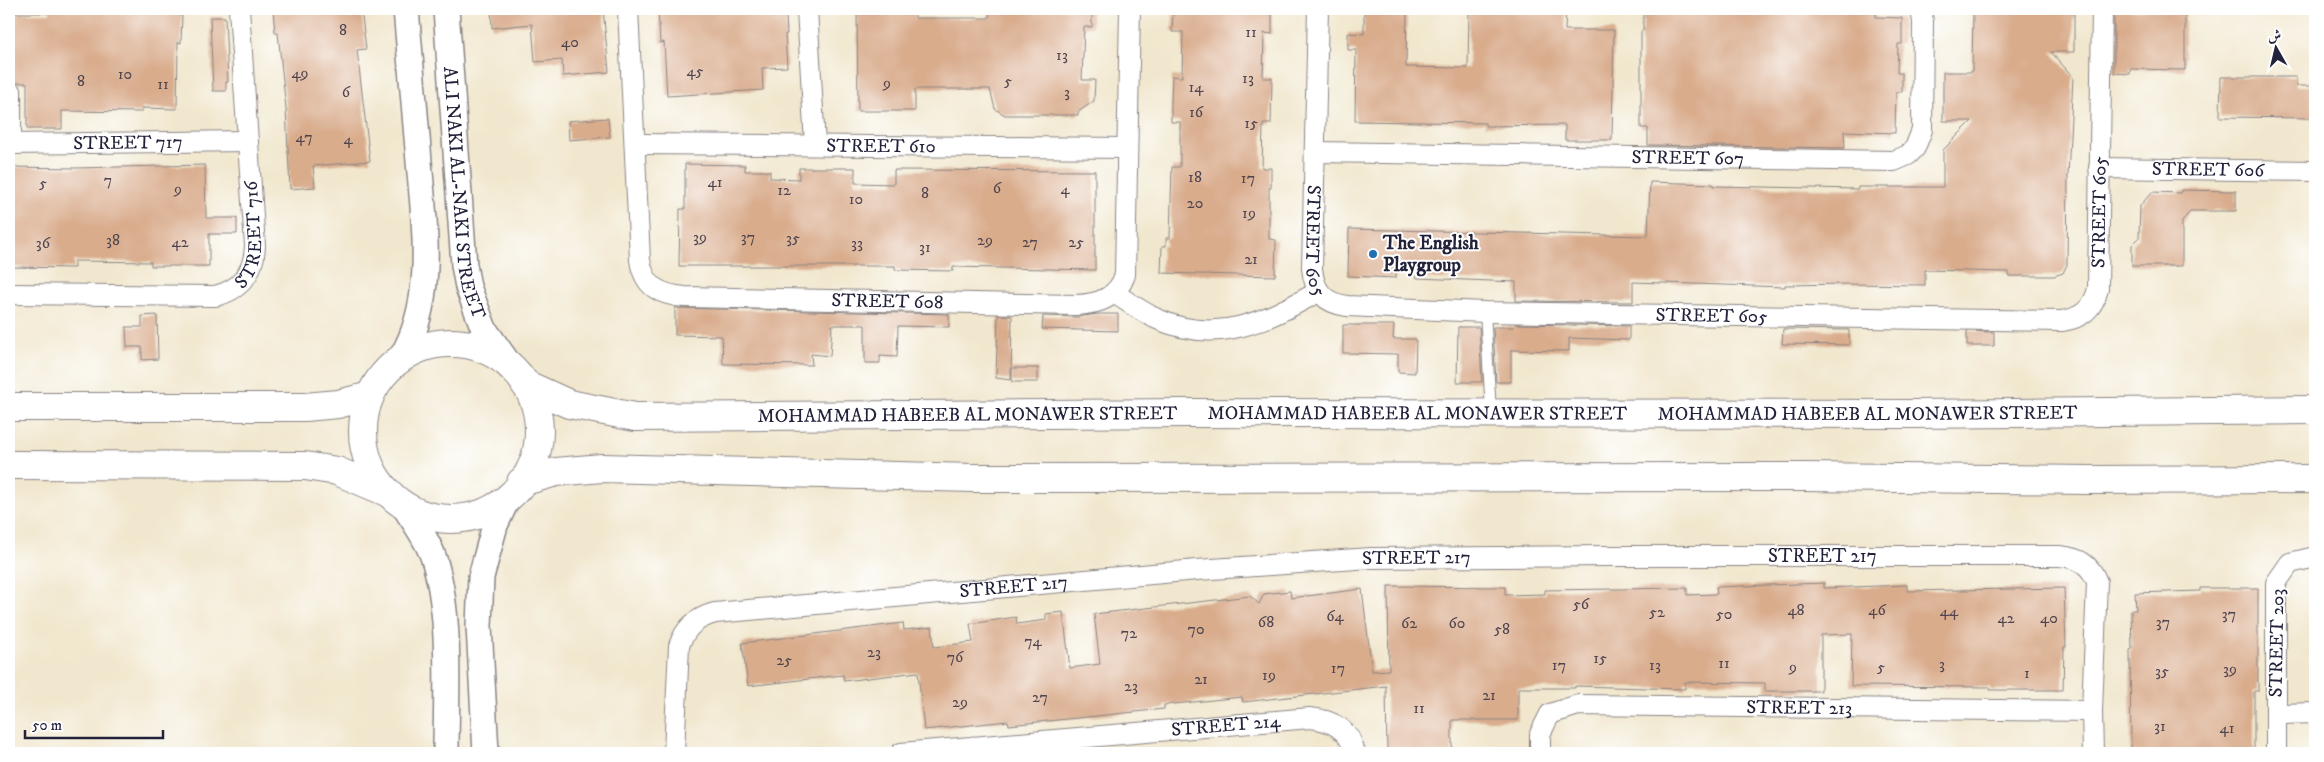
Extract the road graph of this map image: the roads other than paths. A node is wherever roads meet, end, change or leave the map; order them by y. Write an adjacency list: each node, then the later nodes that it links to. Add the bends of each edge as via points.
1 (239, 9): 11 (street, STREET 716)
2 (406, 9): 23 (street, via 424,256 419,318)
3 (446, 9): 24 (street, ALI NAKI AL-NAKI STREET, via 464,265 484,329)
4 (628, 9): 13 (street, STREET 608)
5 (807, 9): 14 (street)
6 (1130, 9): 15 (street)
7 (1318, 9): 16 (street, STREET 605)
8 (1921, 9): 16 (street, STREET 607, via 1922,130 1915,148 1894,161)
9 (2102, 9): 17 (street, STREET 605)
10 (16, 90): 12 (lane)
11 (248, 141): 12 (street, STREET 717); 21 (street, STREET 716, via 254,256 248,275 234,289 205,297)
12 (12, 144)
13 (636, 144): 14 (street, STREET 610); 20 (street, STREET 608, via 642,270 650,286 666,295 1076,305 1095,304)
14 (815, 145): 15 (street, STREET 610)
15 (1127, 148): 20 (street, via 1126,267 1122,282)
16 (1316, 152): 19 (street, STREET 605, via 1312,268)
17 (2099, 168): 18 (street, STREET 606); 22 (street, STREET 605, via 2098,289 2090,308 2072,320)
18 (2315, 172)
19 (1318, 292): 20 (street, via 1255,324 1212,331 1159,320); 22 (street, STREET 605, via 1328,301 1347,306)
20 (1114, 293)
21 (9, 294)
22 (1485, 312): 28 (lane)
23 (401, 358): 24 (main road, via 435,344 464,344 491,353); 25 (main road, via 384,373)
24 (518, 375): 28 (main road, MOHAMMAD HABEEB AL MONAWER STREET, via 569,404 634,417); 31 (main road, via 536,411 538,438 534,458)
25 (370, 396): 26 (main road, via 338,404 305,407); 32 (main road, via 363,422 365,449 375,475)
26 (9, 407)
27 (2315, 410): 28 (main road, MOHAMMAD HABEEB AL MONAWER STREET, via 1912,414)
28 (1491, 413)
29 (9, 465): 32 (main road, via 305,466 337,471)
30 (2315, 479): 31 (main road, via 973,478 602,468 556,472)
31 (515, 490): 32 (main road, via 484,512 456,518 413,510); 38 (street, via 495,525 481,577 479,626)
32 (395, 498): 37 (street, via 428,545 440,586 446,648)
33 (2315, 557): 35 (street, STREET 203, via 2290,563 2276,584)
34 (2092, 711): 39 (street, STREET 217, via 2097,582 2083,562 2068,557 1371,558 1207,569 706,615 686,630 680,646); 42 (street, STREET 213, via 1578,706 1550,714 1540,734); 43 (street, STREET 217)
35 (2276, 714): 36 (street); 44 (street, STREET 203)
36 (2315, 714)
37 (446, 753)
38 (486, 753)
39 (674, 753)
40 (901, 753): 41 (street, STREET 214, via 1310,718 1336,724 1346,733)
41 (1355, 753)
42 (1540, 753)
43 (2093, 753)
44 (2276, 753)

